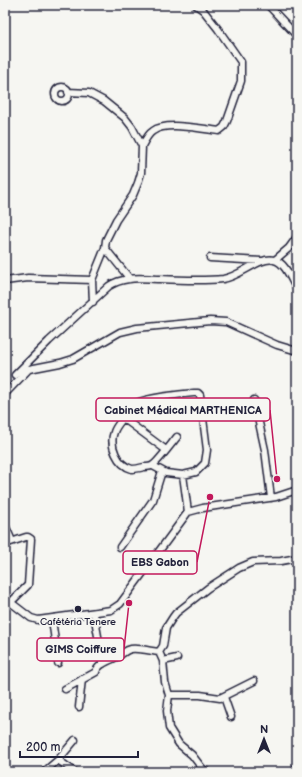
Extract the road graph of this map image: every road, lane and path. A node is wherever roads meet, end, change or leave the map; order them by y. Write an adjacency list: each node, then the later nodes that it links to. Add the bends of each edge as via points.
1 (196, 5): 6 (street, via 203,10 241,62 241,81 227,121 220,131 157,128 148,135)
2 (268, 5): 3 (street)
3 (276, 8): 4 (street)
4 (297, 36)
5 (68, 92): 6 (street, via 89,94 104,101 125,118)
6 (142, 146): 8 (street, via 141,173 134,195 110,230)
7 (297, 236): 10 (street)
8 (105, 248): 12 (street); 13 (street)
9 (210, 258): 11 (street)
10 (275, 260): 11 (street); 15 (street, via 288,272)
11 (262, 261): 12 (street, via 228,278)
12 (130, 279): 16 (street, via 112,284)
13 (92, 280): 14 (street, via 28,278); 16 (street)
14 (5, 281)
15 (296, 288)
16 (93, 302): 18 (street)
17 (297, 351): 19 (street, via 277,345 226,322 210,321 137,328 120,332 73,359 29,369)
18 (16, 375)
19 (5, 394)
20 (254, 400): 28 (street, via 265,450)
21 (123, 418): 23 (street); 24 (street, via 114,432 112,444 115,454 122,463 131,468); 26 (street, via 141,401 194,392 199,394 207,459 196,472)
22 (177, 437): 23 (street)
23 (166, 450): 24 (street)
24 (153, 466): 25 (street)
25 (162, 471): 26 (street); 33 (street, via 153,500)
26 (183, 475): 29 (street)
27 (297, 490): 28 (street)
28 (271, 498): 29 (street)
29 (188, 512): 37 (street, via 120,604 111,610)
30 (5, 525): 31 (street)
31 (12, 541): 32 (street); 36 (street, via 28,537 31,539 28,585)
32 (5, 544)
33 (120, 547)
34 (297, 558): 39 (street, via 253,562 208,588 176,613 166,628 163,646)
35 (5, 598): 36 (street)
36 (11, 602): 38 (street, via 35,620)
37 (94, 614): 38 (street); 43 (street)
38 (52, 619): 42 (street)
39 (159, 652): 41 (street); 43 (street, via 126,650)
40 (177, 658): 41 (street)
41 (162, 661): 47 (street)
42 (58, 663)
43 (103, 664): 44 (street, via 96,672)
44 (82, 679): 46 (street); 49 (street)
45 (254, 681): 48 (street)
46 (65, 689)
47 (169, 695): 48 (street); 56 (street, via 167,711 172,734)
48 (224, 697): 50 (street)
49 (79, 707)
50 (231, 717)
51 (75, 740): 52 (street)
52 (58, 760): 54 (street); 55 (street)
53 (297, 765): 57 (street)
54 (44, 772)
55 (75, 772)
56 (207, 772)
57 (296, 772)

